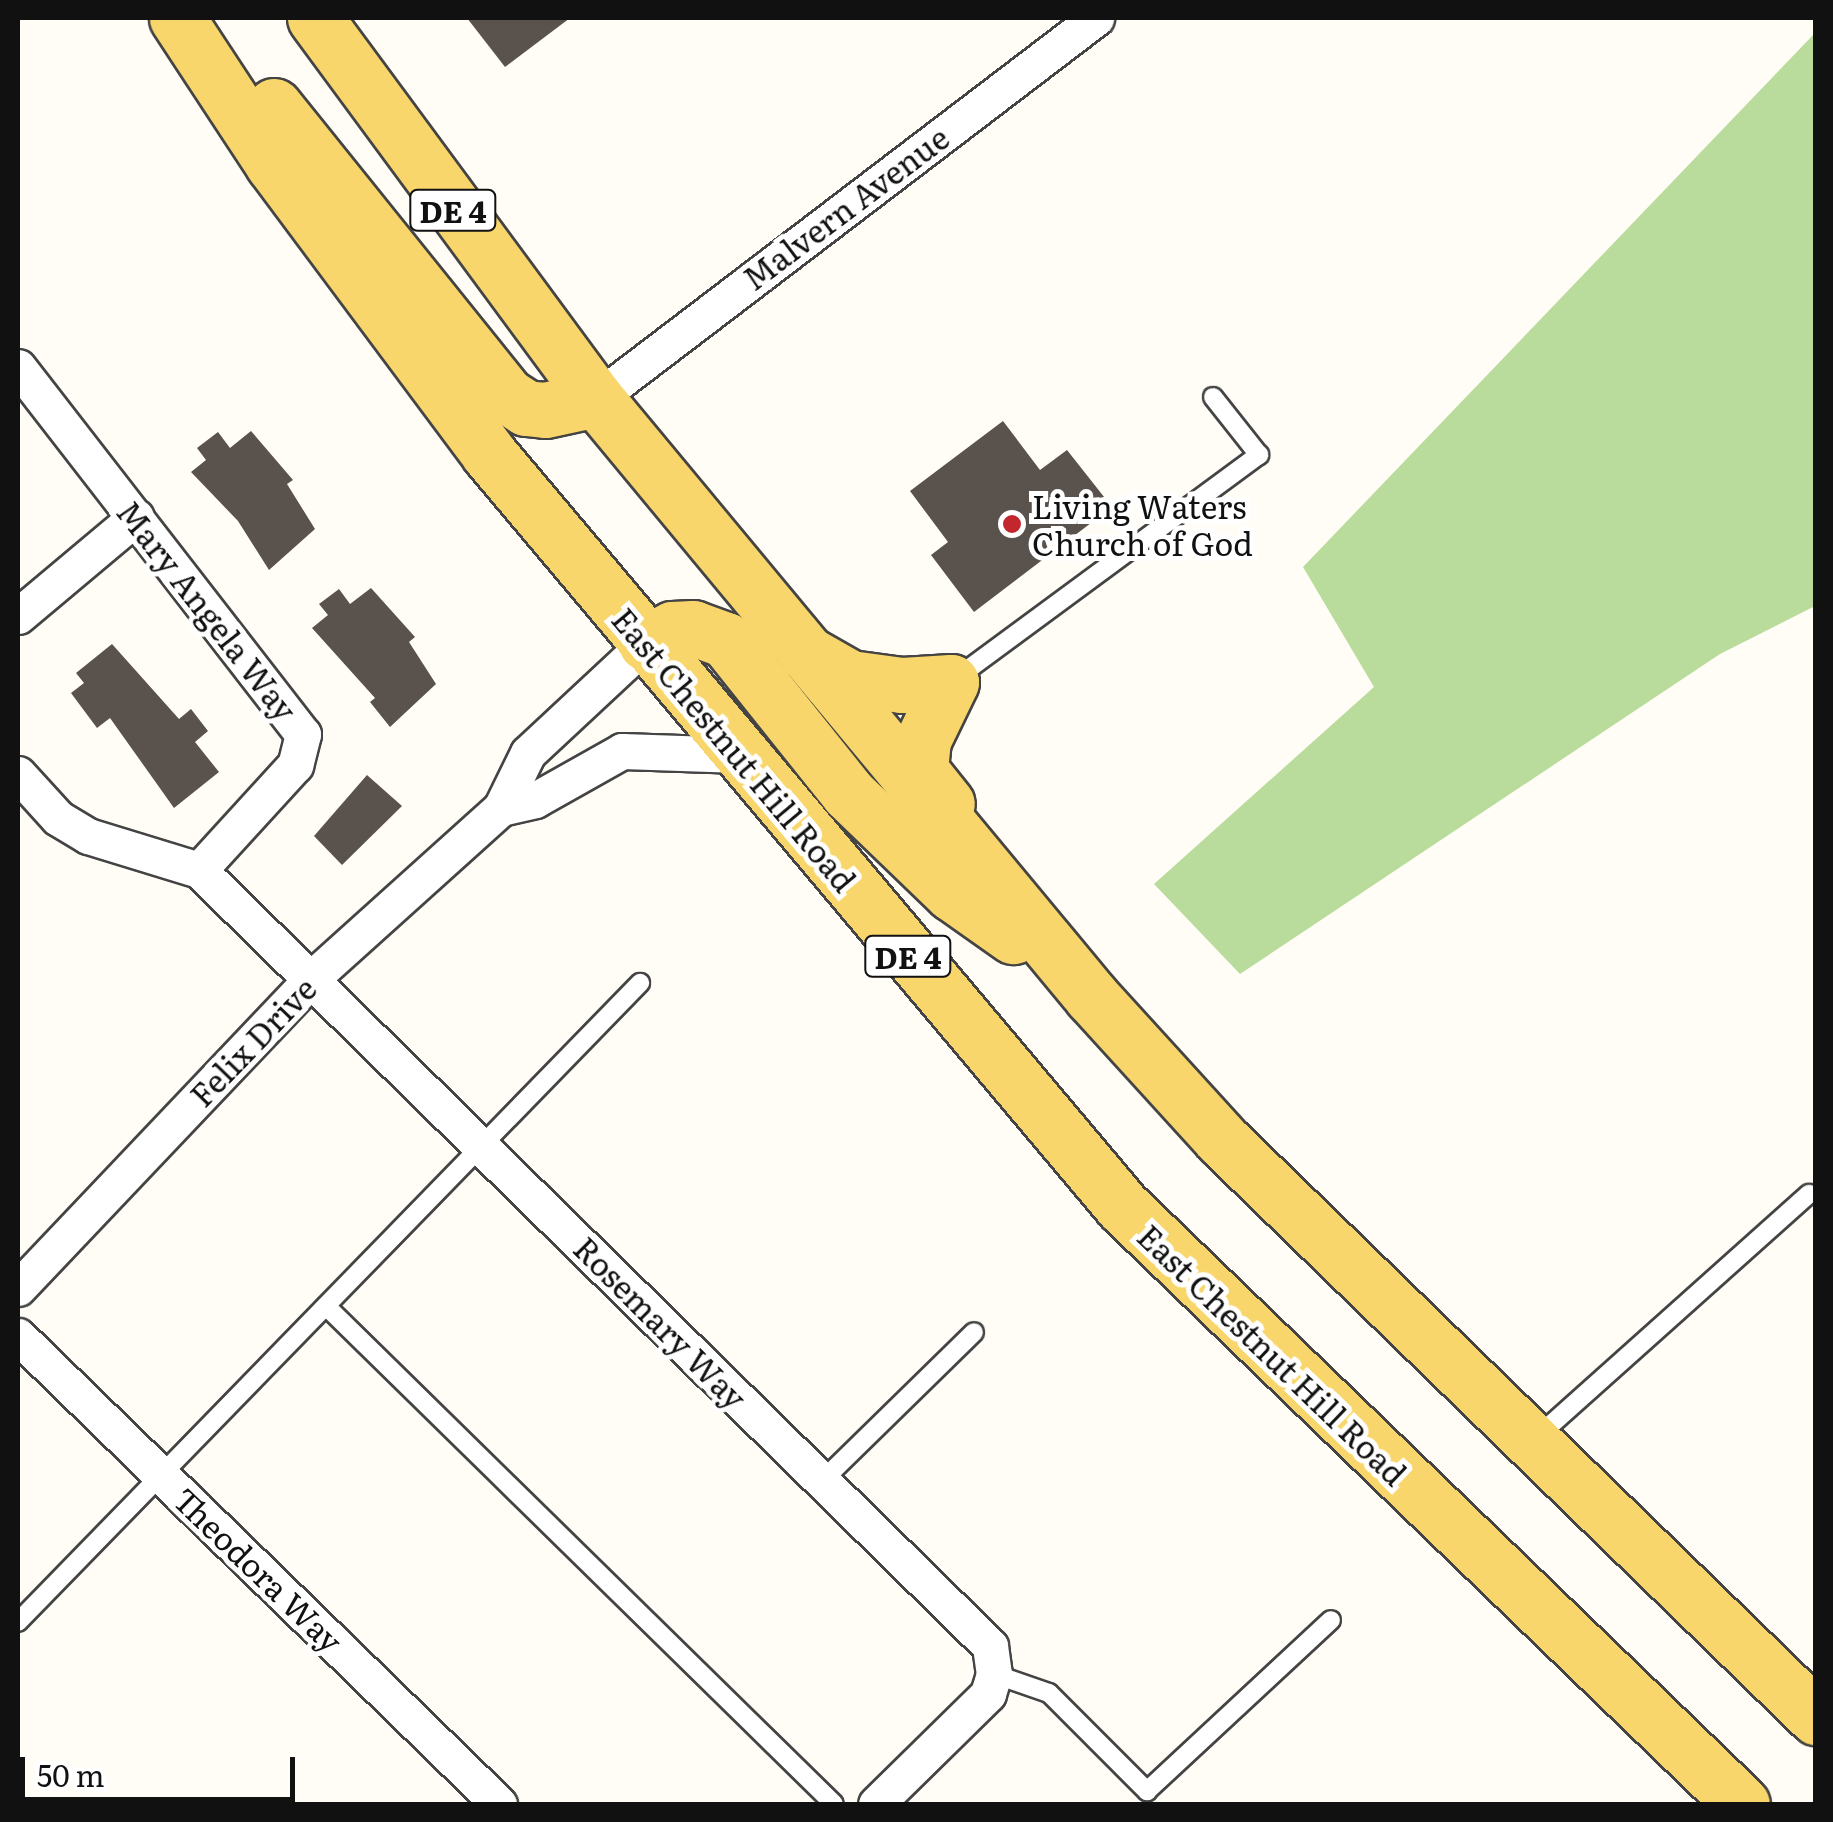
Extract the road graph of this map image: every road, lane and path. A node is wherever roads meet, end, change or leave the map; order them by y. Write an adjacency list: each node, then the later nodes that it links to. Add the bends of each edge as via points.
1 (177, 18): 10 (main road, East Chestnut Hill Road / DE 4, via 274,164 488,454)
2 (196, 18): 7 (main road, via 223,41 506,394 526,408 545,410)
3 (315, 18): 7 (main road, DE 4)
4 (1096, 18): 7 (street, Malvern Avenue)
5 (18, 367): 8 (street, Mary Angela Way)
6 (1213, 397): 12 (lane, via 1259,456)
7 (596, 398): 11 (main road, DE 4)
8 (136, 517): 9 (street); 16 (street, Mary Angela Way, via 303,734 296,766)
9 (18, 616)
10 (646, 642): 13 (main road, East Chestnut Hill Road / DE 4); 15 (street, Felix Drive, via 528,753); 17 (main road, via 693,628 726,640 848,793 898,842 1000,930)
11 (795, 646): 12 (main road, via 850,678 902,686); 17 (main road, DE 4)
12 (950, 682): 17 (main road, via 923,740 920,770 1017,889)
13 (740, 756): 15 (street, Felix Drive, via 622,751 535,800); 36 (main road, East Chestnut Hill Road / DE 4, via 1122,1206)
14 (18, 774): 16 (street, via 58,818 88,836)
15 (500, 808): 18 (street, Felix Drive)
16 (199, 870): 18 (street)
17 (1053, 952): 26 (main road, DE 4, via 1221,1139)
18 (311, 979): 20 (street, Rosemary Way); 22 (street, Felix Drive)
19 (640, 983): 20 (lane)
20 (483, 1144): 23 (lane); 28 (street, Rosemary Way)
21 (1809, 1194): 26 (lane)
22 (18, 1288)
23 (326, 1306): 27 (lane); 34 (lane)
24 (974, 1332): 28 (lane)
25 (18, 1336): 27 (street, Theodora Way)
26 (1532, 1441): 32 (main road, DE 4)
27 (164, 1476): 30 (lane); 33 (street, Theodora Way)
28 (822, 1482): 31 (street, Rosemary Way, via 990,1646)
29 (1331, 1620): 31 (lane, via 1147,1791 1049,1693)
30 (18, 1622)
31 (994, 1674): 35 (street, via 988,1694)
32 (1816, 1717)
33 (499, 1804)
34 (834, 1804)
35 (876, 1804)
36 (1742, 1804)

